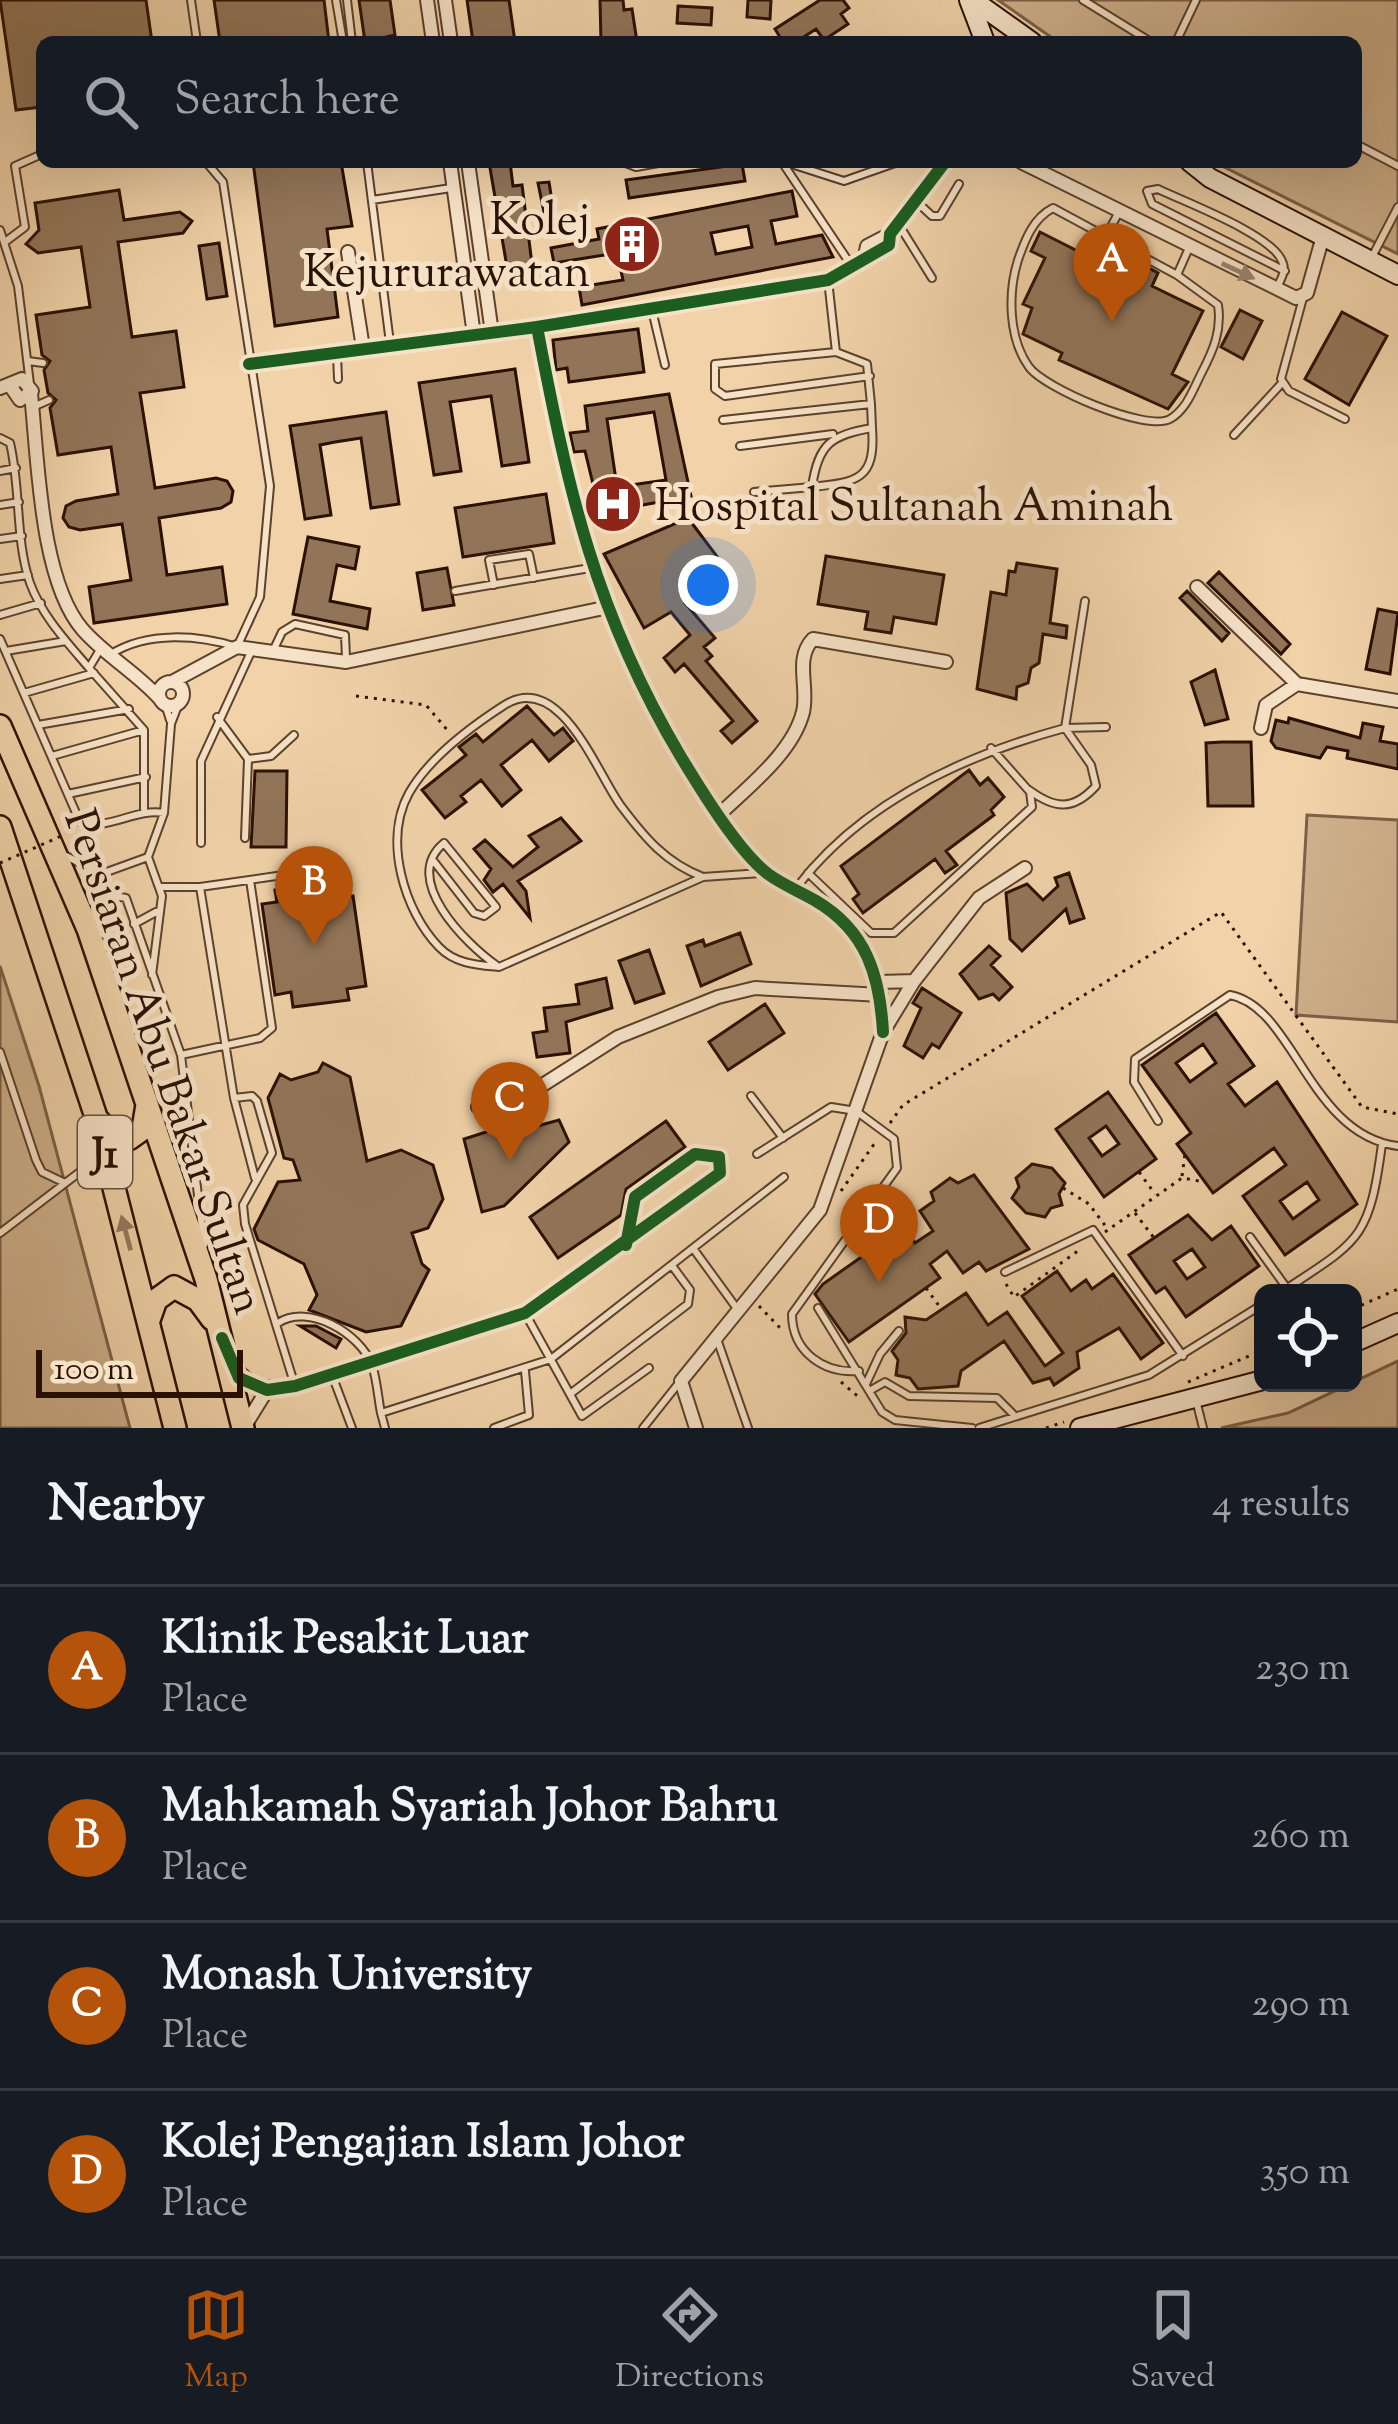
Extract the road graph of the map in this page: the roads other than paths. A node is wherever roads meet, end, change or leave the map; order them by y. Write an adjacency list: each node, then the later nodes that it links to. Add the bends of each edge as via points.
1 (191, 0): 10 (lane)
2 (336, 0): 11 (lane)
3 (347, 0): 12 (lane)
4 (427, 0): 13 (street)
5 (445, 0): 14 (street)
6 (971, 0): 9 (main road); 15 (main road)
7 (1083, 0): 16 (lane)
8 (1196, 0): 17 (lane)
9 (1015, 34)
10 (196, 36)
11 (342, 36)
12 (351, 36)
13 (432, 36)
14 (450, 36)
15 (983, 36)
16 (1141, 36)
17 (1179, 36)
18 (1362, 147): 20 (lane)
19 (36, 157): 41 (lane, via 15,166 25,227)
20 (1398, 166)
21 (211, 168): 63 (lane, via 223,182)
22 (368, 168): 33 (lane)
23 (451, 168): 32 (street)
24 (469, 168): 55 (street)
25 (788, 168): 45 (lane)
26 (817, 168): 27 (lane, via 844,181)
27 (881, 168)
28 (939, 168): 34 (street)
29 (1033, 168): 36 (street)
30 (1201, 168): 40 (main road)
31 (959, 184): 34 (lane, via 937,218)
32 (454, 187): 33 (lane); 56 (street)
33 (372, 200): 57 (lane)
34 (917, 202): 37 (street)
35 (1398, 207): 44 (lane)
36 (1119, 212): 39 (lane); 42 (street)
37 (895, 228): 45 (street); 49 (lane)
38 (0, 230): 41 (lane)
39 (1108, 234): 47 (lane); 47 (lane, via 1054,208 1030,231 1012,295 1016,338 1032,372 1137,424 1167,422 1183,408 1221,326 1218,305)
40 (1323, 236): 44 (main road); 52 (street)
41 (5, 242): 61 (lane)
42 (1189, 248): 47 (lane); 51 (street, one-way to 51)
43 (348, 252): 58 (street)
44 (1370, 260): 48 (main road)
45 (851, 265): 50 (street)
46 (1285, 271): 46 (lane, via 1264,241 1159,189 1147,191 1152,205); 51 (lane)
47 (1177, 275)
48 (1398, 275)
49 (932, 278)
50 (828, 280): 53 (street); 60 (lane)
51 (1277, 289): 52 (street)
52 (1303, 298): 67 (lane)
53 (652, 310): 54 (street); 64 (lane)
54 (537, 328): 55 (street); 87 (street)
55 (492, 333): 56 (street)
56 (474, 335): 57 (street)
57 (390, 344): 58 (street)
58 (362, 348): 59 (street)
59 (337, 352): 63 (street); 66 (lane)
60 (836, 352): 65 (lane, via 861,359); 65 (lane, via 715,364 715,388 725,396)
61 (28, 361): 62 (lane); 69 (lane)
62 (43, 363)
63 (250, 364): 100 (lane, via 270,486 260,597)
64 (665, 365)
65 (869, 376): 71 (lane)
66 (338, 379)
67 (1282, 383): 72 (lane); 76 (lane)
68 (6, 393): 69 (street)
69 (31, 395): 70 (lane); 102 (street, via 58,582 76,621)
70 (49, 400)
71 (871, 404): 73 (lane); 74 (lane)
72 (1345, 419)
73 (723, 420)
74 (872, 428): 75 (lane); 81 (lane, via 874,455 853,482)
75 (837, 433): 78 (lane); 81 (lane, via 816,457)
76 (1234, 435)
77 (0, 438): 79 (lane, via 10,443)
78 (740, 446)
79 (16, 468): 80 (lane); 83 (lane)
80 (0, 471)
81 (812, 487): 82 (lane)
82 (754, 492)
83 (19, 502): 84 (lane); 85 (lane)
84 (0, 506)
85 (22, 536): 86 (lane); 88 (lane)
86 (0, 539)
87 (590, 568): 89 (lane); 96 (street)
88 (28, 575): 90 (lane); 95 (lane)
89 (534, 578): 91 (lane); 91 (lane, via 529,554 489,560)
90 (0, 579)
91 (494, 585): 93 (lane)
92 (1197, 587): 107 (street)
93 (455, 592)
94 (1085, 601): 116 (lane)
95 (41, 603): 97 (lane); 99 (lane)
96 (604, 608): 104 (street); 129 (street)
97 (0, 616)
98 (0, 639): 101 (lane)
99 (66, 641): 101 (lane); 106 (lane)
100 (245, 648): 102 (lane, via 200,635); 103 (street); 109 (street); 112 (lane)
101 (6, 651): 108 (lane)
102 (105, 651): 106 (lane); 109 (street)
103 (272, 654): 104 (street); 104 (lane, via 295,624 345,635)
104 (346, 662)
105 (946, 662): 129 (street, via 813,639 802,660 803,712 793,735)
106 (92, 671): 108 (lane); 111 (lane)
107 (1297, 684): 110 (street); 118 (street, via 1274,695)
108 (24, 693): 114 (lane)
109 (170, 694): 113 (lane); 113 (lane)
110 (1398, 701)
111 (129, 709): 114 (lane); 119 (lane)
112 (218, 717): 123 (lane); 133 (lane, via 202,761)
113 (171, 724): 128 (lane)
114 (38, 725): 122 (lane)
115 (0, 726): 132 (main road, Persiaran Abu Bakar Sultan / J1)
116 (1065, 728): 117 (lane); 121 (lane); 125 (lane, via 1096,786 1060,807)
117 (1106, 728)
118 (1262, 728)
119 (144, 730): 122 (lane); 124 (lane)
120 (294, 735): 123 (lane, via 271,756)
121 (991, 748): 125 (lane); 139 (lane, via 912,788)
122 (52, 756): 126 (lane)
123 (248, 759): 131 (lane)
124 (146, 777): 126 (lane); 127 (lane)
125 (1023, 785): 139 (lane, via 1032,800 1027,813 894,933 871,933)
126 (68, 794): 127 (lane, via 80,821 93,826)
127 (144, 809): 128 (lane)
128 (164, 813): 134 (lane)
129 (720, 814): 138 (street)
130 (0, 826): 161 (main road, Persiaran Abu Bakar Sultan / J1)
131 (245, 838)
132 (60, 840): 134 (lane, via 74,864 101,874); 147 (main road, Persiaran Abu Bakar Sultan / J1)
133 (201, 843)
134 (148, 857): 142 (lane)
135 (431, 860): 135 (lane, via 444,842 496,907 474,913); 148 (lane, via 445,917)
136 (339, 866): 141 (lane)
137 (1025, 868): 150 (street, via 979,898)
138 (766, 873): 140 (lane); 144 (street)
139 (808, 873): 144 (lane)
140 (703, 877): 148 (lane); 148 (lane, via 674,866 652,845 573,726 551,707 518,698 457,741 406,799 402,877 440,949 468,964)
141 (250, 880): 143 (lane); 153 (lane, via 272,1028)
142 (161, 887): 143 (lane); 145 (lane)
143 (200, 887): 153 (lane)
144 (795, 890): 151 (street, via 849,926)
145 (160, 906): 146 (lane); 149 (lane)
146 (134, 924): 147 (lane, via 132,908 116,894); 149 (lane)
147 (88, 928): 158 (main road, Persiaran Abu Bakar Sultan / J1)
148 (499, 967)
149 (151, 980): 155 (lane)
150 (914, 981): 151 (street); 152 (street)
151 (880, 989): 152 (street); 159 (street, via 755,988 718,997 618,1037 538,1088)
152 (883, 1032): 160 (street)
153 (230, 1044): 155 (lane); 157 (lane)
154 (0, 1052): 170 (lane, via 36,1160)
155 (181, 1055): 177 (lane)
156 (752, 1096): 163 (lane)
157 (234, 1098): 169 (lane); 169 (lane, via 257,1101 272,1153)
158 (146, 1104): 161 (main road, via 143,1129 128,1139); 177 (main road, Persiaran Abu Bakar Sultan / J1)
159 (478, 1107)
160 (856, 1111): 163 (lane, via 831,1107); 181 (street, via 820,1210); 196 (lane, via 894,1139 897,1168 799,1298 792,1329 822,1365 836,1373)
161 (96, 1118): 166 (main road, Persiaran Abu Bakar Sultan / J1)
162 (1158, 1121): 164 (lane, via 1134,1082 1135,1059 1230,995 1253,1005 1346,1126)
163 (783, 1138): 167 (lane)
164 (1382, 1144): 165 (lane); 179 (lane, via 1369,1222)
165 (1398, 1146)
166 (105, 1153): 170 (lane); 184 (main road, Persiaran Abu Bakar Sultan / J1, one-way to 166)
167 (757, 1154)
168 (784, 1178): 174 (lane)
169 (256, 1180): 186 (lane, via 243,1205 245,1224)
170 (65, 1184): 171 (lane)
171 (0, 1233)
172 (1250, 1237): 178 (lane)
173 (626, 1245): 173 (street, via 635,1197 695,1154 719,1157 720,1174); 183 (street)
174 (694, 1251): 175 (lane); 181 (lane)
175 (674, 1268): 192 (lane); 203 (lane, via 690,1290 688,1304)
176 (1005, 1272): 191 (lane, via 1093,1230)
177 (206, 1279): 189 (main road, Persiaran Abu Bakar Sultan / J1)
178 (1279, 1284)
179 (1293, 1284)
180 (818, 1308): 196 (lane)
181 (738, 1310): 188 (street)
182 (1254, 1310): 191 (lane)
183 (526, 1313): 192 (lane); 193 (street)
184 (149, 1321): 189 (main road, via 163,1292 186,1290); 207 (main road, Persiaran Abu Bakar Sultan / J1)
185 (1398, 1322): 190 (main road)
186 (277, 1324): 193 (lane, via 297,1314 316,1317); 200 (lane)
187 (899, 1330): 201 (lane)
188 (716, 1336): 198 (street); 214 (lane)
189 (222, 1338): 202 (street, via 239,1378); 208 (main road, Persiaran Abu Bakar Sultan / J1)
190 (1362, 1338)
191 (1183, 1356): 206 (lane, via 1129,1384)
192 (551, 1360): 195 (lane); 203 (lane)
193 (371, 1363): 197 (street); 205 (lane)
194 (649, 1368): 203 (lane, via 582,1417)
195 (524, 1370): 205 (lane); 211 (lane, via 529,1415)
196 (859, 1370): 201 (lane)
197 (332, 1375): 200 (street); 209 (lane)
198 (681, 1381): 212 (lane); 213 (street)
199 (1254, 1383): 204 (main road)
200 (295, 1385): 202 (street)
201 (868, 1388): 206 (lane, via 885,1382 909,1396 997,1398); 215 (lane, via 895,1420)
202 (267, 1390): 208 (street)
203 (570, 1394)
204 (1196, 1400): 216 (main road); 217 (lane)
205 (381, 1413): 210 (lane)
206 (1013, 1414): 215 (lane)
207 (175, 1428)
208 (244, 1428)
209 (352, 1428)
210 (385, 1428)
211 (494, 1428)
212 (643, 1428)
213 (696, 1428)
214 (748, 1428)
215 (976, 1428)
216 (1079, 1428)
217 (1204, 1428)

